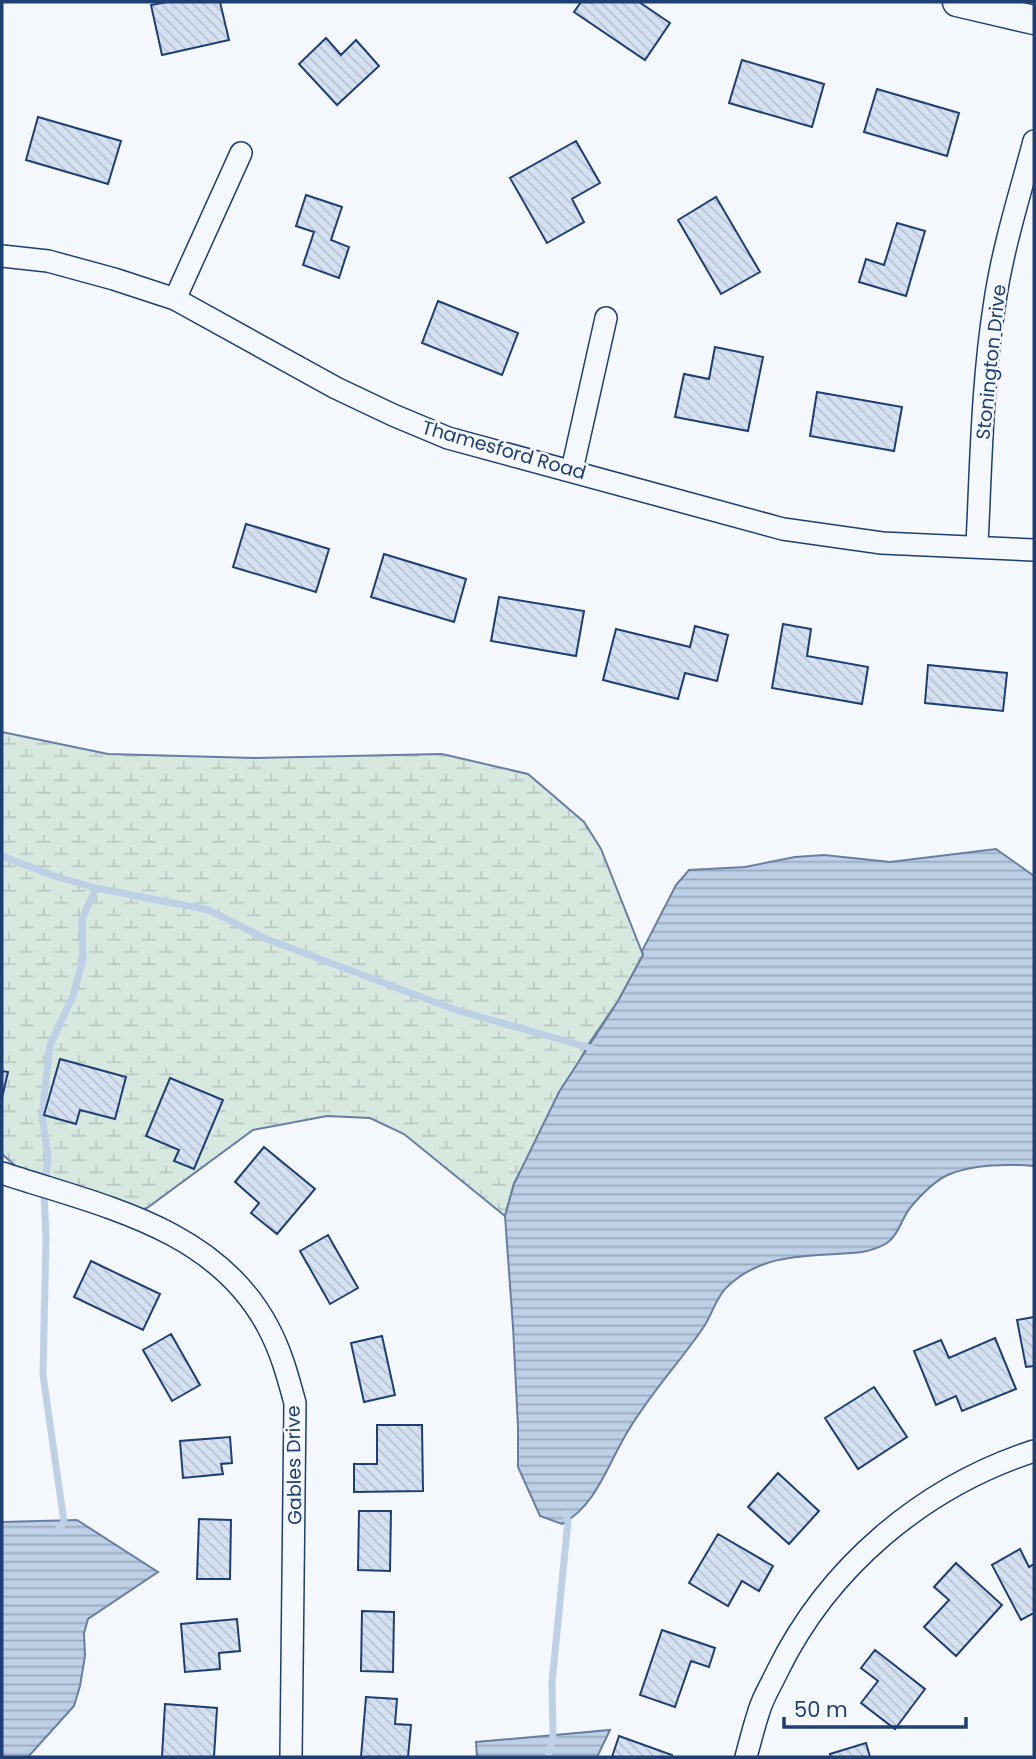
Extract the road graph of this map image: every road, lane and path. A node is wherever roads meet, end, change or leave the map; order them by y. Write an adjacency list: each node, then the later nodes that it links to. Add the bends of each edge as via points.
1 (957, 2): 2 (street)
2 (1034, 19)
3 (1034, 141): 9 (street, Stonington Drive, via 995,300 984,392)
4 (241, 153): 6 (street)
5 (2, 256): 6 (street, Thamesford Road, via 48,261)
6 (175, 299): 8 (street, Thamesford Road, via 393,415 449,438)
7 (606, 318): 8 (street)
8 (572, 470): 9 (street, Thamesford Road, via 783,529 882,543)
9 (977, 545): 10 (street, Thamesford Road)
10 (1034, 550)
11 (2, 1173): 13 (street, Gables Drive, via 173,1233 226,1273 267,1325 295,1403)
12 (1034, 1451): 14 (street, via 954,1486 860,1555 812,1611 787,1652 760,1709)
13 (291, 1757)
14 (746, 1757)

